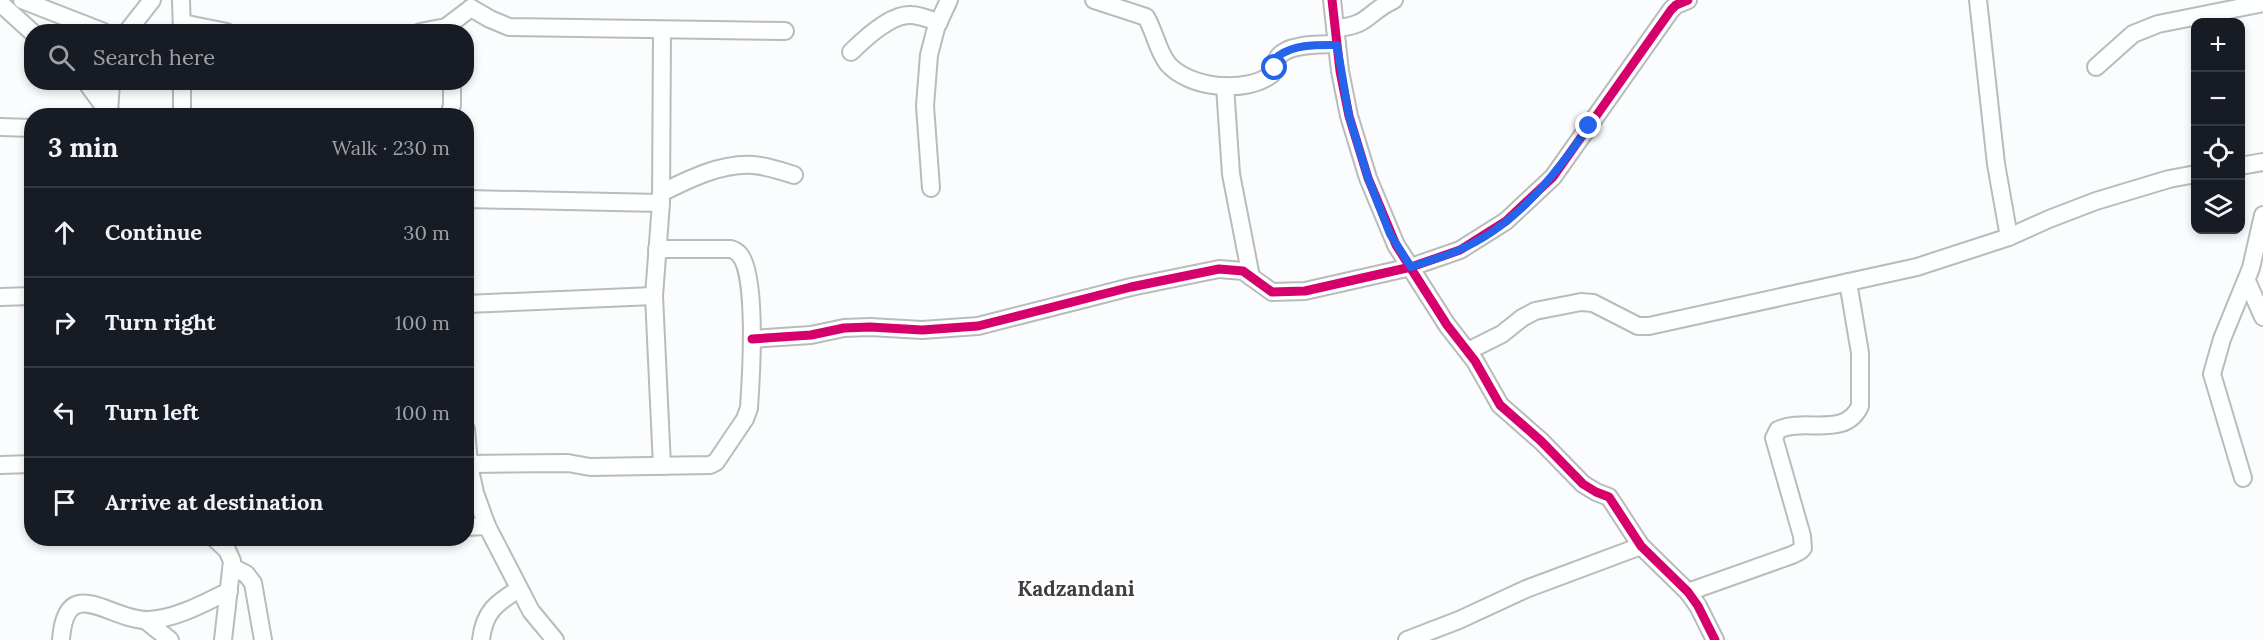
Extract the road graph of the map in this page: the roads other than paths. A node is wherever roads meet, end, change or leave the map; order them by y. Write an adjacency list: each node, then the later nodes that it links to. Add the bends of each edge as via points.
1 (22, 0): 14 (street)
2 (152, 0): 15 (street)
3 (181, 0): 16 (street)
4 (949, 0): 13 (street)
5 (1094, 0): 24 (street, via 1146,17 1166,61 1189,80)
6 (1332, 0): 21 (street)
7 (1394, 0): 21 (street)
8 (1688, 0): 45 (street, via 1671,10 1540,191 1487,235 1460,250)
9 (1978, 0): 43 (street, via 1996,164)
10 (0, 3): 18 (street)
11 (2263, 3): 23 (street, via 2144,29)
12 (471, 4): 17 (street); 19 (street, via 490,20 509,27)
13 (939, 22): 22 (street, via 904,15 872,31); 39 (street, via 930,50 925,106)
14 (84, 24)
15 (133, 24)
16 (182, 24)
17 (451, 24)
18 (24, 25)
19 (662, 30): 20 (street); 40 (street)
20 (785, 32)
21 (1336, 36): 24 (street, via 1278,56 1266,80); 45 (street, via 1349,116 1368,178 1390,234)
22 (851, 52)
23 (2096, 68)
24 (1225, 86): 46 (street, via 1231,174)
25 (92, 90): 29 (street)
26 (111, 90): 30 (street)
27 (182, 90): 31 (street)
28 (452, 90): 32 (street)
29 (106, 108)
30 (110, 108)
31 (182, 108)
32 (451, 108)
33 (0, 127): 34 (street)
34 (24, 128)
35 (2263, 162): 36 (street)
36 (2245, 165)
37 (794, 175): 40 (street, via 755,165 735,166 704,174)
38 (2191, 175): 43 (street, via 2096,201)
39 (931, 188)
40 (661, 198): 41 (street); 44 (street)
41 (474, 199)
42 (2263, 215): 47 (street)
43 (2009, 237): 48 (street, via 1917,267)
44 (657, 249): 50 (street); 54 (street, via 731,249 739,254 751,302)
45 (1411, 267): 46 (street, via 1283,294 1272,292); 55 (street)
46 (1251, 277): 54 (street, via 1243,271 1219,269 978,326 922,330 844,328 811,335)
47 (2247, 281): 53 (street); 60 (street, via 2212,374)
48 (1848, 282): 55 (street, via 1649,326 1638,326 1593,303 1581,302 1534,311 1503,334); 69 (street, via 1860,354 1857,413 1838,425 1788,426 1778,430 1774,438 1803,548)
49 (24, 296): 51 (street)
50 (654, 296): 52 (street); 59 (street)
51 (0, 297)
52 (474, 304)
53 (2263, 317)
54 (752, 339): 59 (street, via 749,408 721,455 710,465)
55 (1468, 351): 65 (street, via 1504,410 1583,484 1609,496)
56 (24, 464): 58 (street)
57 (474, 464): 59 (street)
58 (0, 465)
59 (662, 466)
60 (2243, 478)
61 (474, 489): 62 (street)
62 (487, 526): 63 (street); 67 (street)
63 (474, 527)
64 (225, 546): 66 (street)
65 (1641, 546): 69 (street); 77 (street)
66 (232, 567): 68 (street); 74 (street, via 253,583)
67 (519, 589): 75 (street, via 491,609 482,627); 76 (street)
68 (229, 591): 70 (street, via 161,619); 73 (street)
69 (1688, 592): 78 (street)
70 (145, 620): 71 (street, via 96,604 79,604 65,616); 72 (street)
71 (61, 640)
72 (170, 640)
73 (223, 640)
74 (263, 640)
75 (481, 640)
76 (555, 640)
77 (1407, 640)
78 (1715, 640)

